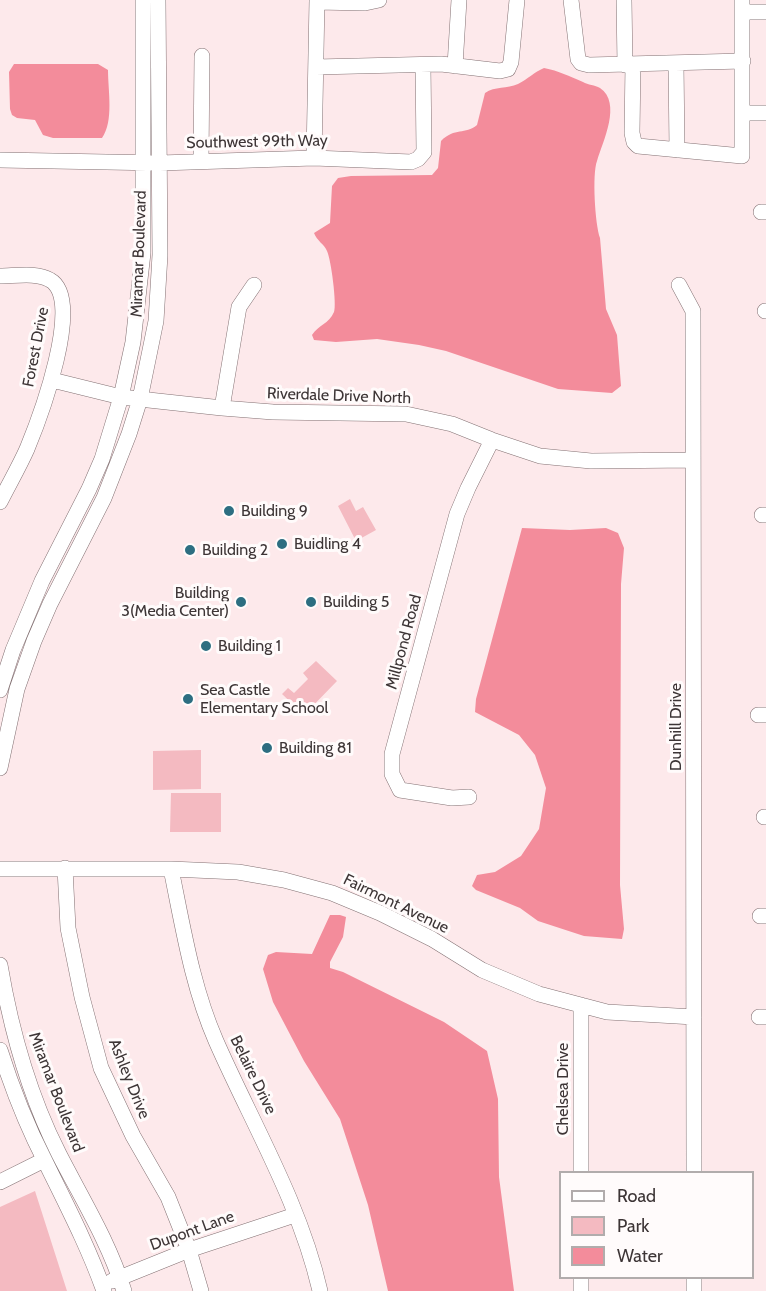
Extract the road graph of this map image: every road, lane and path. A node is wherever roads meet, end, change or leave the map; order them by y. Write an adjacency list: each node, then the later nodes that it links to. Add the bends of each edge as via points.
1 (142, 0): 24 (street, Miramar Boulevard)
2 (158, 0): 25 (street, Miramar Boulevard)
3 (379, 0): 8 (street)
4 (459, 0): 16 (street)
5 (517, 0): 16 (street, via 508,69)
6 (571, 0): 15 (street, via 581,63)
7 (624, 0): 15 (street)
8 (317, 1): 17 (street)
9 (742, 6): 10 (street); 12 (street)
10 (766, 12)
11 (202, 56): 23 (street)
12 (743, 61): 13 (street); 18 (street)
13 (676, 63): 15 (street); 20 (street)
14 (423, 64): 16 (street); 17 (street); 21 (street, Southwest 99th Way, via 424,152 418,159)
15 (629, 64): 20 (street, via 634,142 638,146)
16 (455, 66)
17 (316, 68): 21 (street)
18 (743, 113): 19 (street); 20 (street, via 742,156)
19 (766, 113)
20 (676, 150)
21 (314, 159): 23 (street, Southwest 99th Way)
22 (0, 160): 24 (street, Southwest 99th Way)
23 (201, 161): 25 (street, Southwest 99th Way)
24 (142, 163): 25 (street, Southwest 99th Way); 30 (street, Miramar Boulevard, via 141,276)
25 (160, 163): 31 (street, Miramar Boulevard, via 159,287)
26 (0, 276): 29 (street, Forest Drive, via 50,279 60,289 63,321)
27 (254, 285): 32 (street, via 239,307)
28 (679, 285): 34 (street, Dunhill Drive, via 693,311)
29 (52, 380): 30 (street, Riverdale Drive North); 35 (street, Forest Drive, via 27,449)
30 (121, 397): 31 (street, Riverdale Drive North); 36 (street, Miramar Boulevard, via 102,459 42,581)
31 (140, 399): 32 (street, Riverdale Drive North); 37 (street, Miramar Boulevard, via 104,498 34,641 17,689)
32 (222, 408): 33 (street, Riverdale Drive North, via 405,414 452,424)
33 (492, 440): 34 (street, Riverdale Drive North, via 540,456 591,461); 38 (street, Millpond Road, via 457,514 392,754 392,774 400,790)
34 (693, 460): 44 (street, Dunhill Drive)
35 (0, 502)
36 (0, 690)
37 (0, 768)
38 (469, 797)
39 (65, 868): 40 (street, Fairmont Avenue); 41 (street, Fairmont Avenue); 51 (street, Ashley Drive, via 68,928 101,1068 168,1197)
40 (171, 868): 43 (street, Fairmont Avenue, via 238,872 332,893 380,913 509,983); 50 (street, Belaire Drive, via 191,970 216,1040)
41 (0, 869)
42 (0, 965): 52 (street, Miramar Boulevard, via 15,1038 38,1104)
43 (581, 1005): 44 (street, Fairmont Avenue, via 607,1012); 47 (street, Chelsea Drive)
44 (694, 1017): 48 (street, Dunhill Drive)
45 (0, 1050): 46 (street)
46 (44, 1160): 49 (street); 53 (street)
47 (581, 1171)
48 (694, 1171)
49 (0, 1182)
50 (295, 1215): 51 (street, Dupont Lane); 55 (street, Belaire Drive)
51 (189, 1250): 52 (street, Dupont Lane); 54 (street, Ashley Drive)
52 (122, 1284): 53 (street, Dupont Lane)
53 (103, 1288)
54 (201, 1291)
55 (320, 1291)

